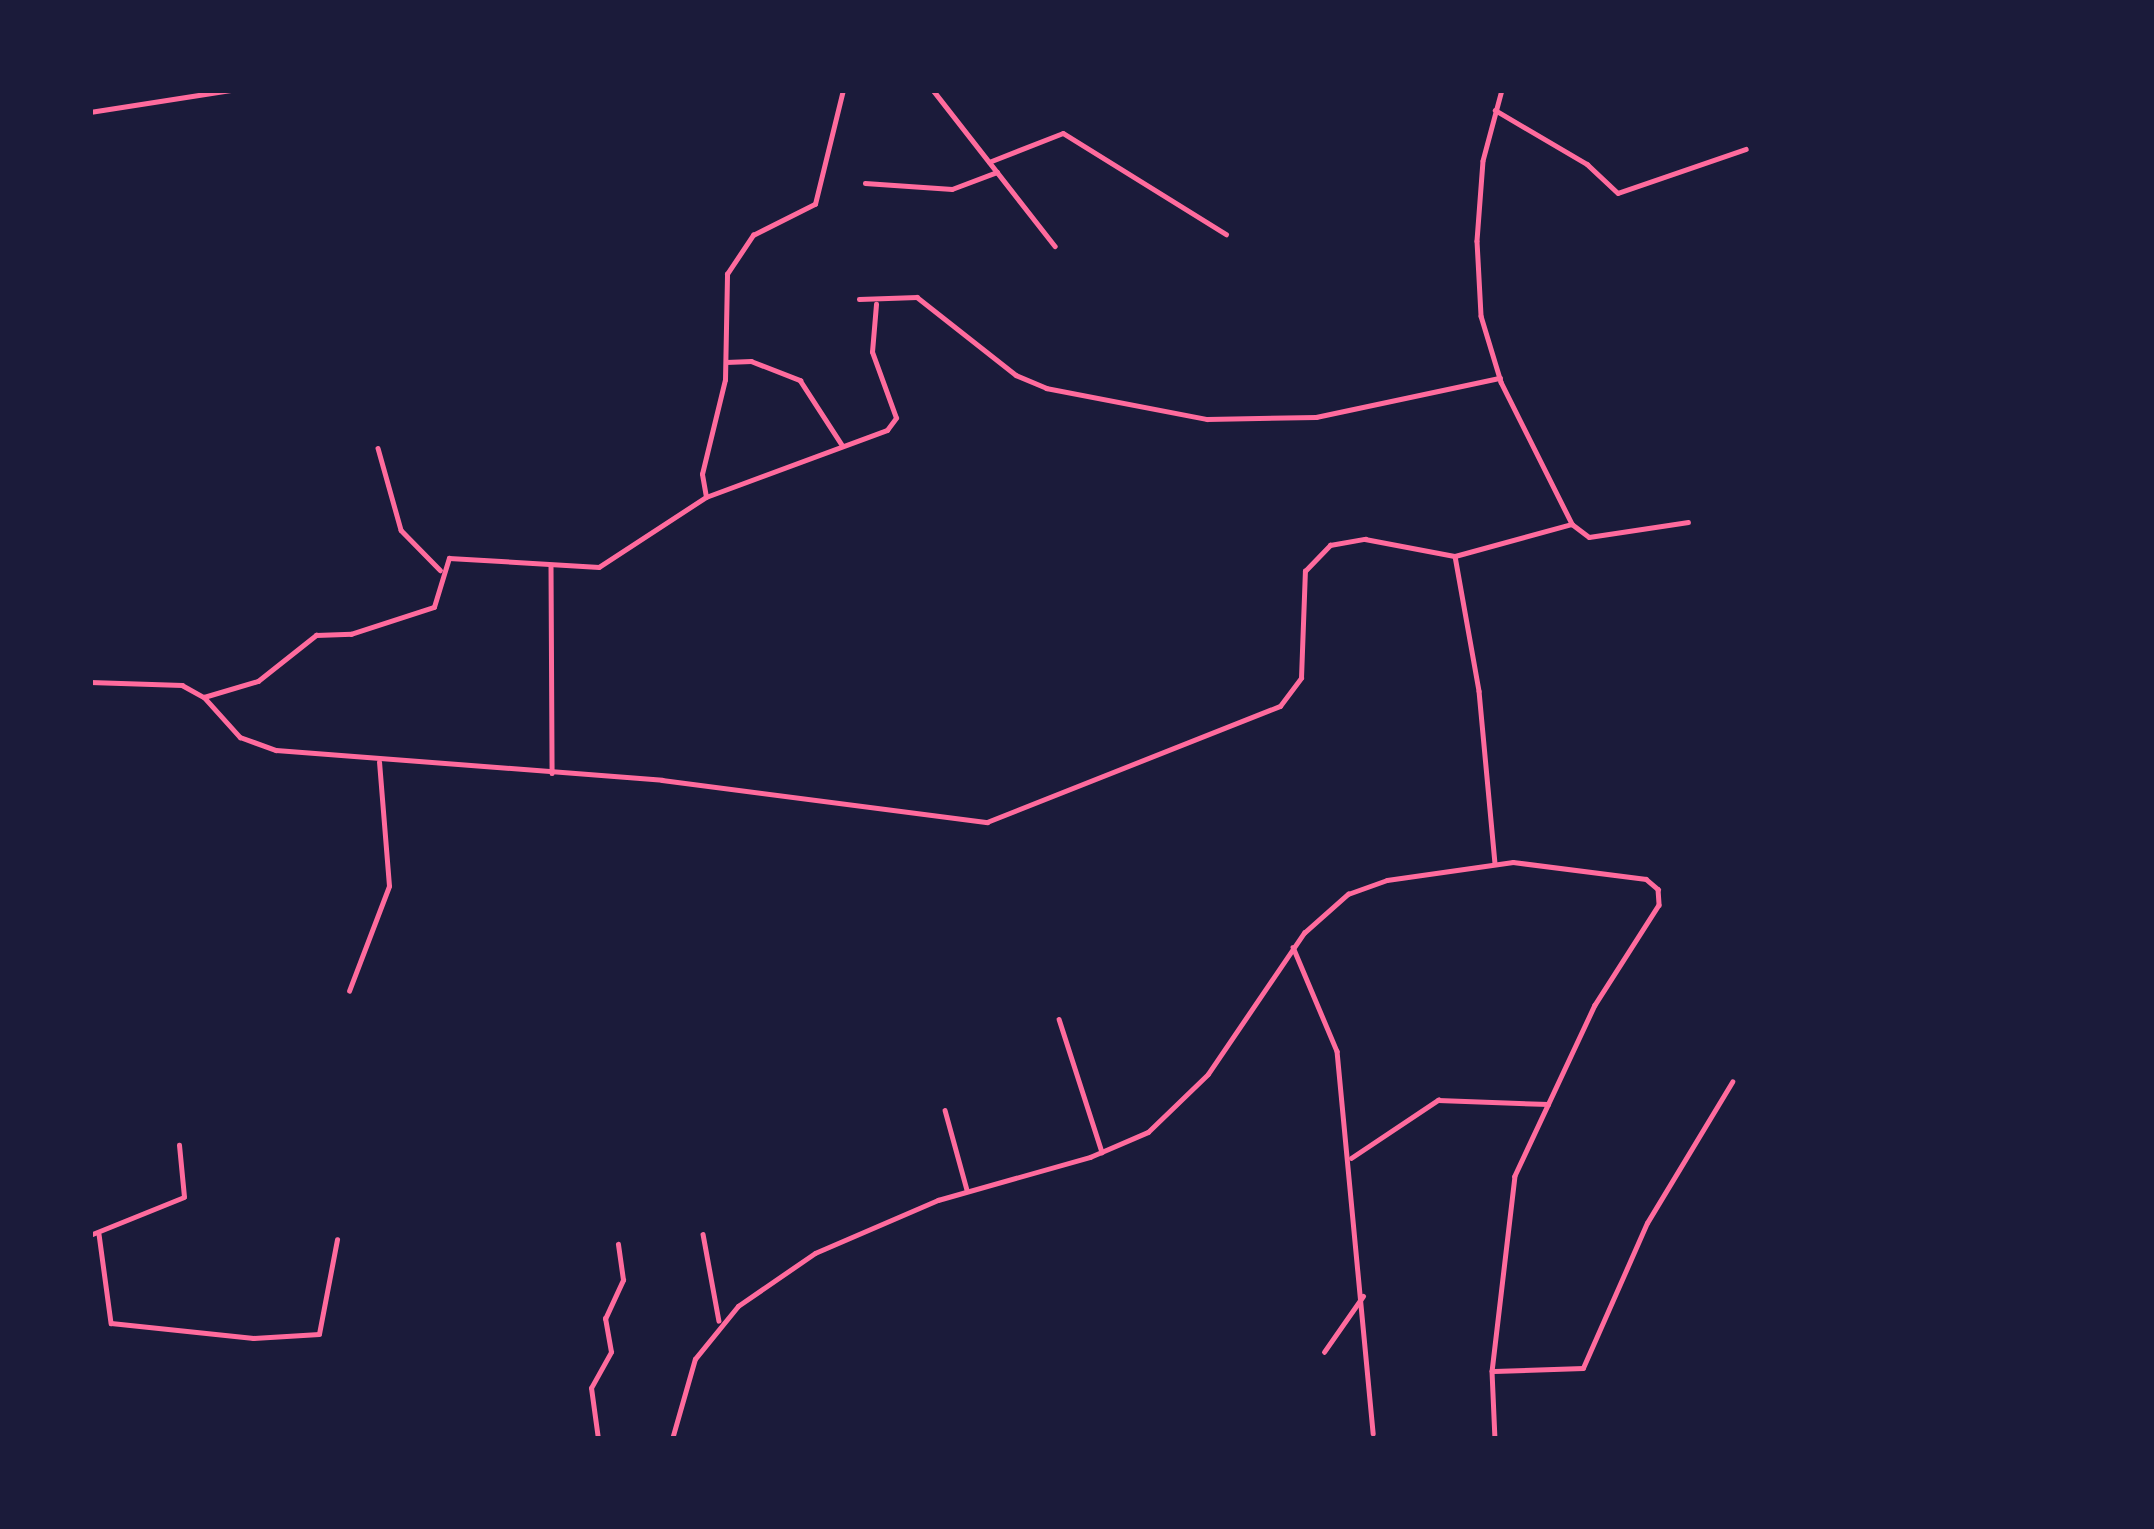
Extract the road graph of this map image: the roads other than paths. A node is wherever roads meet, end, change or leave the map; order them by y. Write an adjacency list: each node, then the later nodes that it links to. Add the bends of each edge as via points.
1 (230, 90): 6 (street)
2 (843, 90): 15 (street, via 815,204 753,236 727,274)
3 (933, 90): 8 (street)
4 (1502, 90): 5 (street)
5 (1495, 110): 7 (street, via 1587,164 1618,194); 16 (street, via 1477,241 1481,316)
6 (90, 112)
7 (1746, 149)
8 (988, 162): 9 (street); 11 (street, via 1063,133)
9 (997, 172): 10 (street, via 952,189); 12 (street)
10 (865, 183)
11 (1226, 234)
12 (1055, 246)
13 (859, 299): 14 (street)
14 (876, 304): 16 (street, via 917,297 1003,366 1046,388 1208,419 1333,414); 17 (street, via 872,352 895,423)
15 (724, 362): 17 (street, via 751,361 800,380); 19 (street, via 702,474)
16 (1500, 378): 21 (street)
17 (842, 445): 19 (street)
18 (378, 448): 24 (street, via 401,530)
19 (706, 497): 23 (street, via 608,563)
20 (1688, 522): 21 (street, via 1589,537)
21 (1572, 524): 22 (street)
22 (1455, 556): 28 (street, via 1365,539 1330,545 1305,571 1301,678 1280,706 987,822); 29 (street, via 1479,691)
23 (551, 565): 24 (street, via 459,556); 28 (street)
24 (440, 570): 26 (street, via 434,607 351,634 316,635 258,682)
25 (90, 682): 26 (street, via 155,680)
26 (204, 697): 27 (street, via 257,746)
27 (379, 762): 28 (street); 31 (street, via 389,886)
28 (552, 773)
29 (1495, 863): 30 (street, via 1370,884 1327,909); 34 (street, via 1620,874 1651,881 1660,895 1594,1004)
30 (1293, 947): 37 (street, via 1197,1086 1148,1132); 38 (street, via 1337,1051)
31 (349, 991)
32 (1059, 1019): 37 (street)
33 (1732, 1082): 48 (street, via 1647,1223 1583,1368)
34 (1548, 1104): 38 (street, via 1438,1100); 48 (street, via 1513,1185)
35 (945, 1110): 39 (street)
36 (179, 1144): 40 (street, via 184,1197)
37 (1102, 1152): 39 (street)
38 (1349, 1159): 45 (street)
39 (967, 1190): 46 (street, via 815,1253)
40 (99, 1234): 42 (street); 43 (street, via 108,1320 253,1338 319,1334)
41 (703, 1234): 46 (street)
42 (90, 1235)
43 (337, 1240)
44 (618, 1244): 50 (street, via 623,1280 604,1319 610,1352 591,1388)
45 (1363, 1295): 47 (street); 49 (street)
46 (719, 1322): 51 (street, via 695,1359)
47 (1324, 1352)
48 (1492, 1371): 52 (street)
49 (1373, 1433)
50 (598, 1439)
51 (672, 1439)
52 (1495, 1439)

